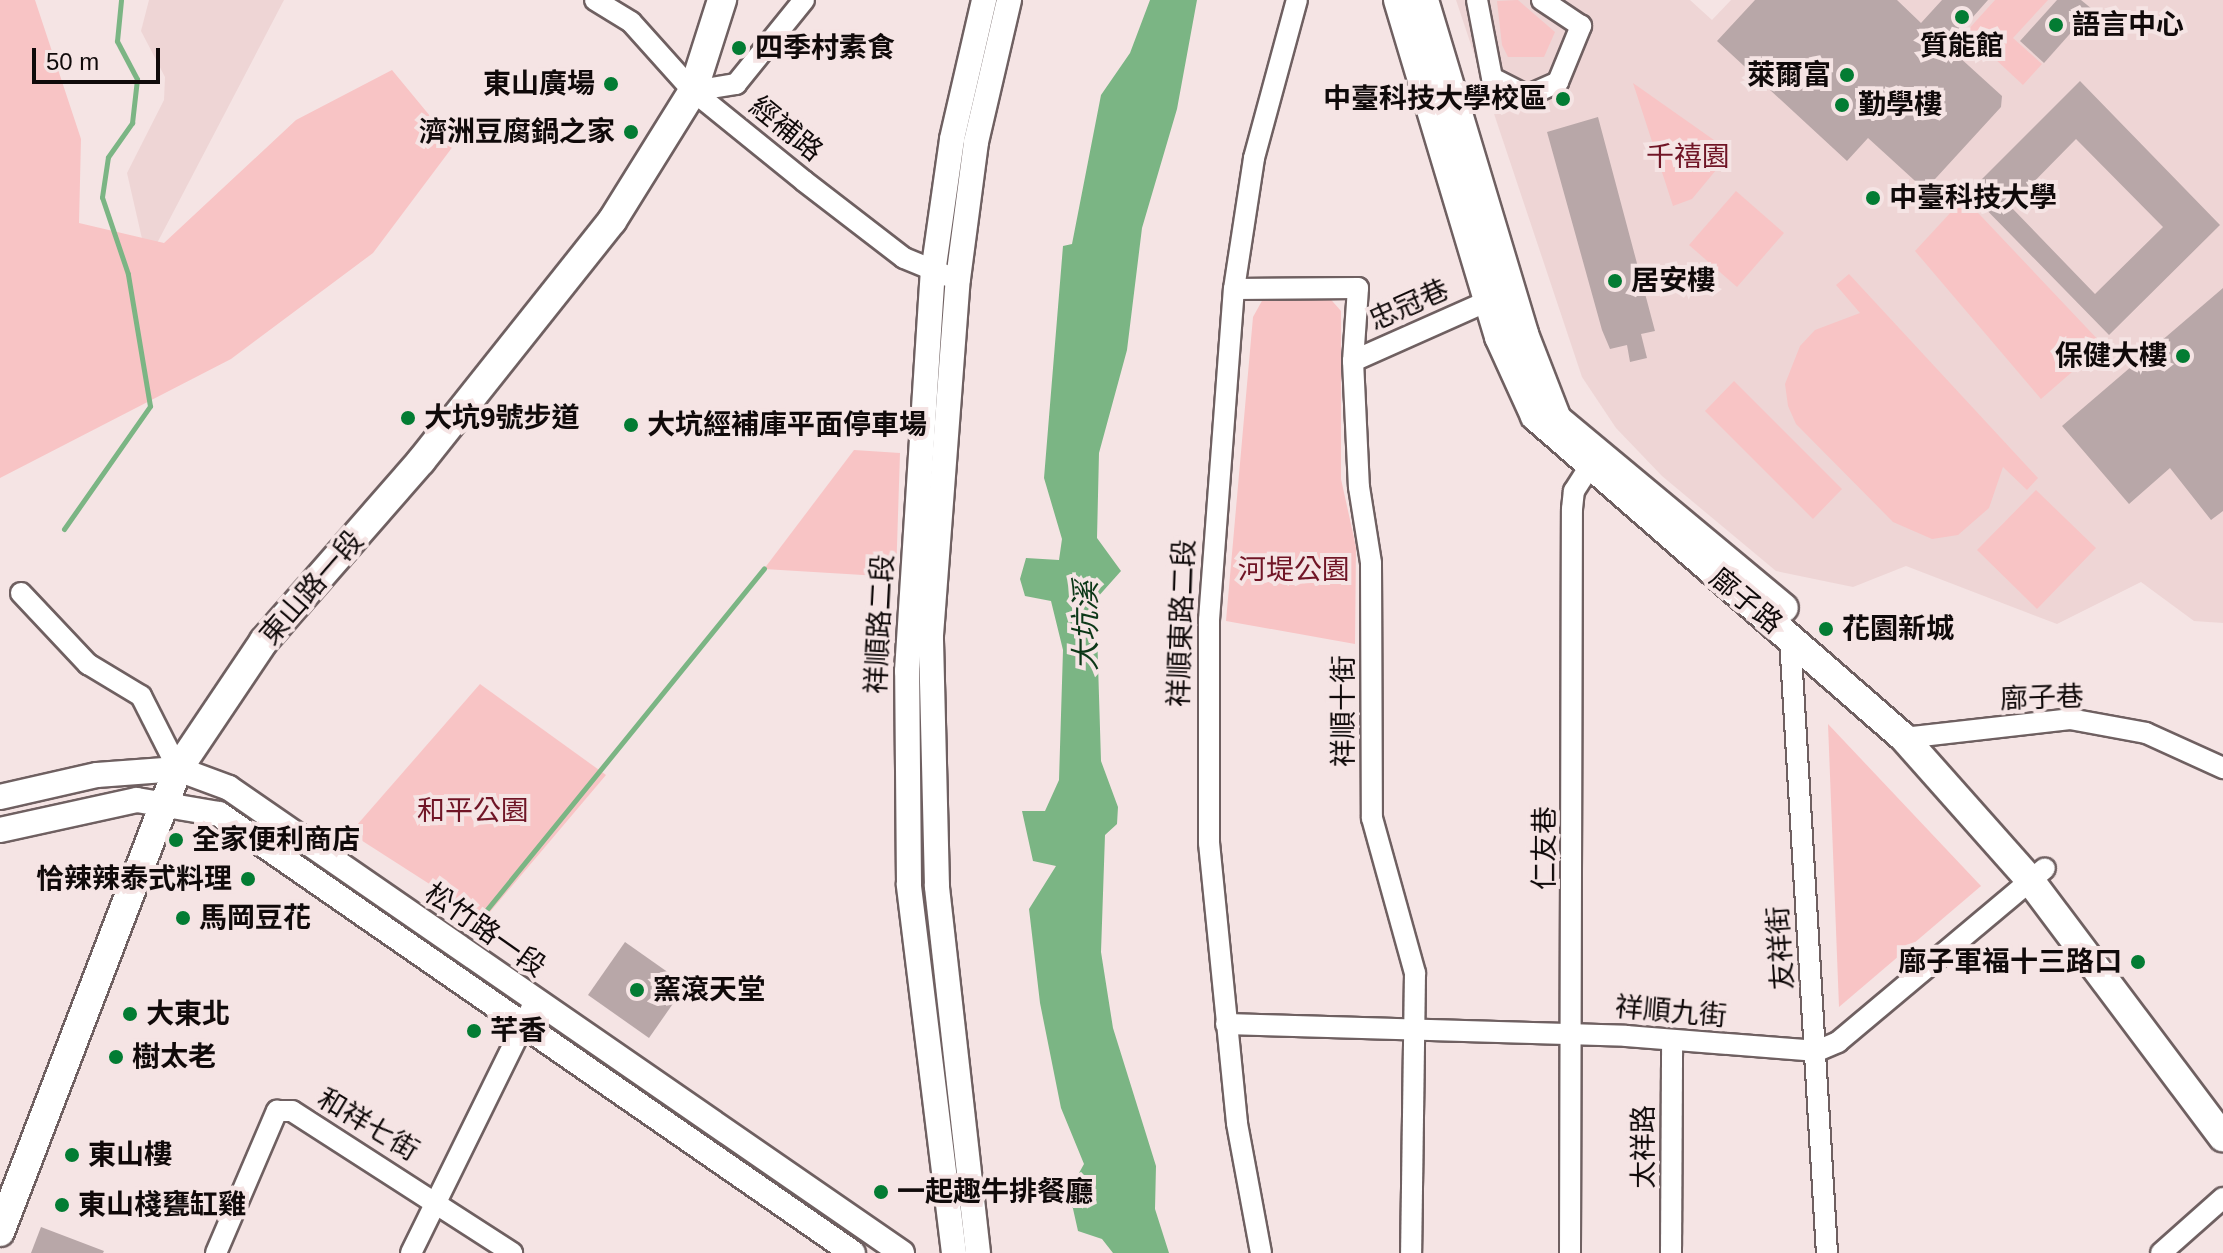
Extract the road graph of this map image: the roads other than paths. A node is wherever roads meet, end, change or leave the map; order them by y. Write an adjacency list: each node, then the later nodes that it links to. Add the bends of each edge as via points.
1 (595, 0): 11 (street, 經補路, via 631,22)
2 (722, 0): 11 (main road, 東山路一段)
3 (804, 0): 11 (street, via 736,84)
4 (984, 0): 12 (street, 祥順路二段, via 952,139)
5 (1009, 0): 13 (street, 祥順路二段, via 976,142)
6 (1297, 0): 14 (street, 祥順東路二段, via 1254,158)
7 (1398, 0): 15 (main road, 廍子路)
8 (1424, 0): 17 (main road, 廍子路, via 1530,348 1557,419)
9 (1477, 0): 10 (street, via 1492,78 1508,92 1527,96 1558,82 1581,26)
10 (1542, 0)
11 (693, 91): 12 (street, 經補路); 22 (main road, 東山路一段, via 612,221 421,461 264,641)
12 (933, 273): 13 (street, 經補路); 44 (street, 祥順路二段, via 919,418 906,769 909,884)
13 (958, 279): 45 (street, 祥順路二段, via 931,635 933,772 937,886)
14 (1234, 289): 16 (street, 祥順十街, via 1358,288); 29 (street, 祥順東路二段, via 1206,732)
15 (1488, 301): 16 (street, 忠冠巷); 17 (main road, 廍子路, via 1535,416)
16 (1353, 361): 30 (street, 祥順十街, via 1359,487 1371,563 1372,818 1408,934)
17 (1593, 459): 19 (main road, 廍子路); 20 (main road, 廍子路); 31 (street, 仁友巷, via 1572,509)
18 (21, 593): 22 (street, via 88,664 141,696)
19 (1790, 638): 20 (main road, 廍子路); 33 (street, 友祥街)
20 (1915, 736): 21 (street, 廍子巷, via 2070,719 2146,733); 26 (main road, 廍子路)
21 (2223, 768)
22 (178, 769): 23 (street, 松竹路一段, via 107,773); 24 (main road, 東山路一段); 27 (street, 松竹路一段, via 229,788)
23 (0, 797)
24 (168, 799): 25 (street, 松竹路一段); 28 (street, 松竹路一段, via 219,814); 38 (main road, 東山路一段)
25 (0, 830)
26 (2037, 873): 33 (street, via 1838,1042); 34 (main road, 廍子路); 35 (main road, 廍子路)
27 (535, 1001): 28 (street); 43 (street, 松竹路一段)
28 (523, 1022): 37 (street); 42 (street, 松竹路一段)
29 (1226, 1024): 30 (street, 祥順九街); 46 (street, 祥順東路二段, via 1247,1199)
30 (1412, 1030): 31 (street, 祥順九街); 47 (street, 祥順十街)
31 (1572, 1033): 32 (street, 祥順九街); 48 (street, 仁友巷)
32 (1672, 1041): 33 (street, 祥順九街); 49 (street, 太祥路)
33 (1817, 1051): 50 (street, 友祥街)
34 (2223, 1107)
35 (2223, 1137)
36 (2223, 1198): 51 (street)
37 (436, 1200): 39 (street, 和祥七街, via 292,1111 277,1111); 40 (street); 41 (street)
38 (0, 1232)
39 (216, 1253)
40 (411, 1253)
41 (512, 1253)
42 (853, 1253)
43 (902, 1253)
44 (954, 1253)
45 (978, 1253)
46 (1261, 1253)
47 (1411, 1253)
48 (1570, 1253)
49 (1671, 1253)
50 (1827, 1253)
51 (2161, 1253)

